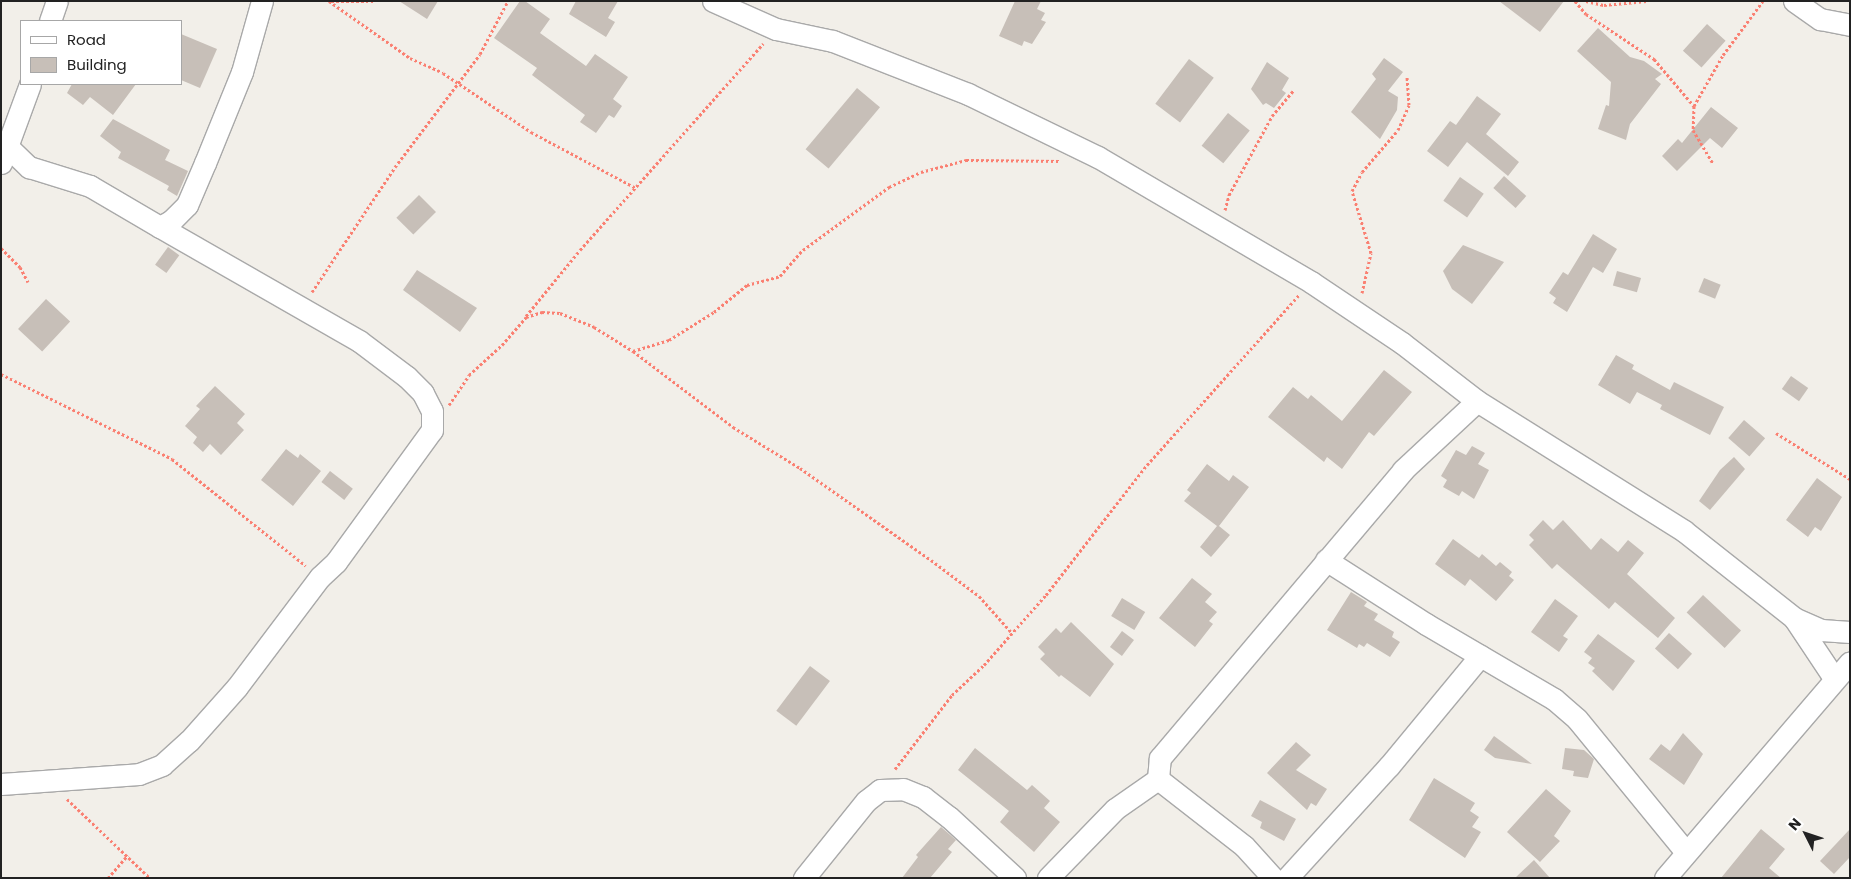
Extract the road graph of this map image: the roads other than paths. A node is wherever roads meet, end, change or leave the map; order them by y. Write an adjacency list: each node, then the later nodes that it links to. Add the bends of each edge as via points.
1 (57, 1): 5 (street)
2 (262, 1): 9 (street, via 242,72 187,205)
3 (713, 1): 10 (street, via 776,30 833,41 968,94 1098,158 1311,282)
4 (1794, 1): 6 (street, via 1820,19)
5 (50, 20)
6 (1850, 25)
7 (30, 85): 8 (street)
8 (5, 156): 9 (street, via 90,186)
9 (160, 227): 18 (street, via 218,257 300,309 359,341 423,393 432,411 432,430 336,562 320,577 237,687 189,741 162,765 139,774)
10 (1477, 401): 11 (street, via 1403,470); 12 (street, via 1684,532)
11 (1326, 560): 14 (street); 17 (street, via 1160,758)
12 (1794, 618): 13 (street, via 1821,630); 16 (street)
13 (1850, 632)
14 (1480, 656): 19 (street, via 1554,699 1577,719); 24 (street, via 1401,752)
15 (1850, 662): 16 (street)
16 (1834, 678): 19 (street)
17 (1158, 779): 22 (street, via 1115,809); 23 (street, via 1244,846)
18 (1, 784)
19 (1685, 851): 25 (street)
20 (804, 878): 21 (street, via 866,801 880,790 903,789 923,797)
21 (1015, 878)
22 (1048, 878)
23 (1273, 878)
24 (1287, 878)
25 (1665, 878)

